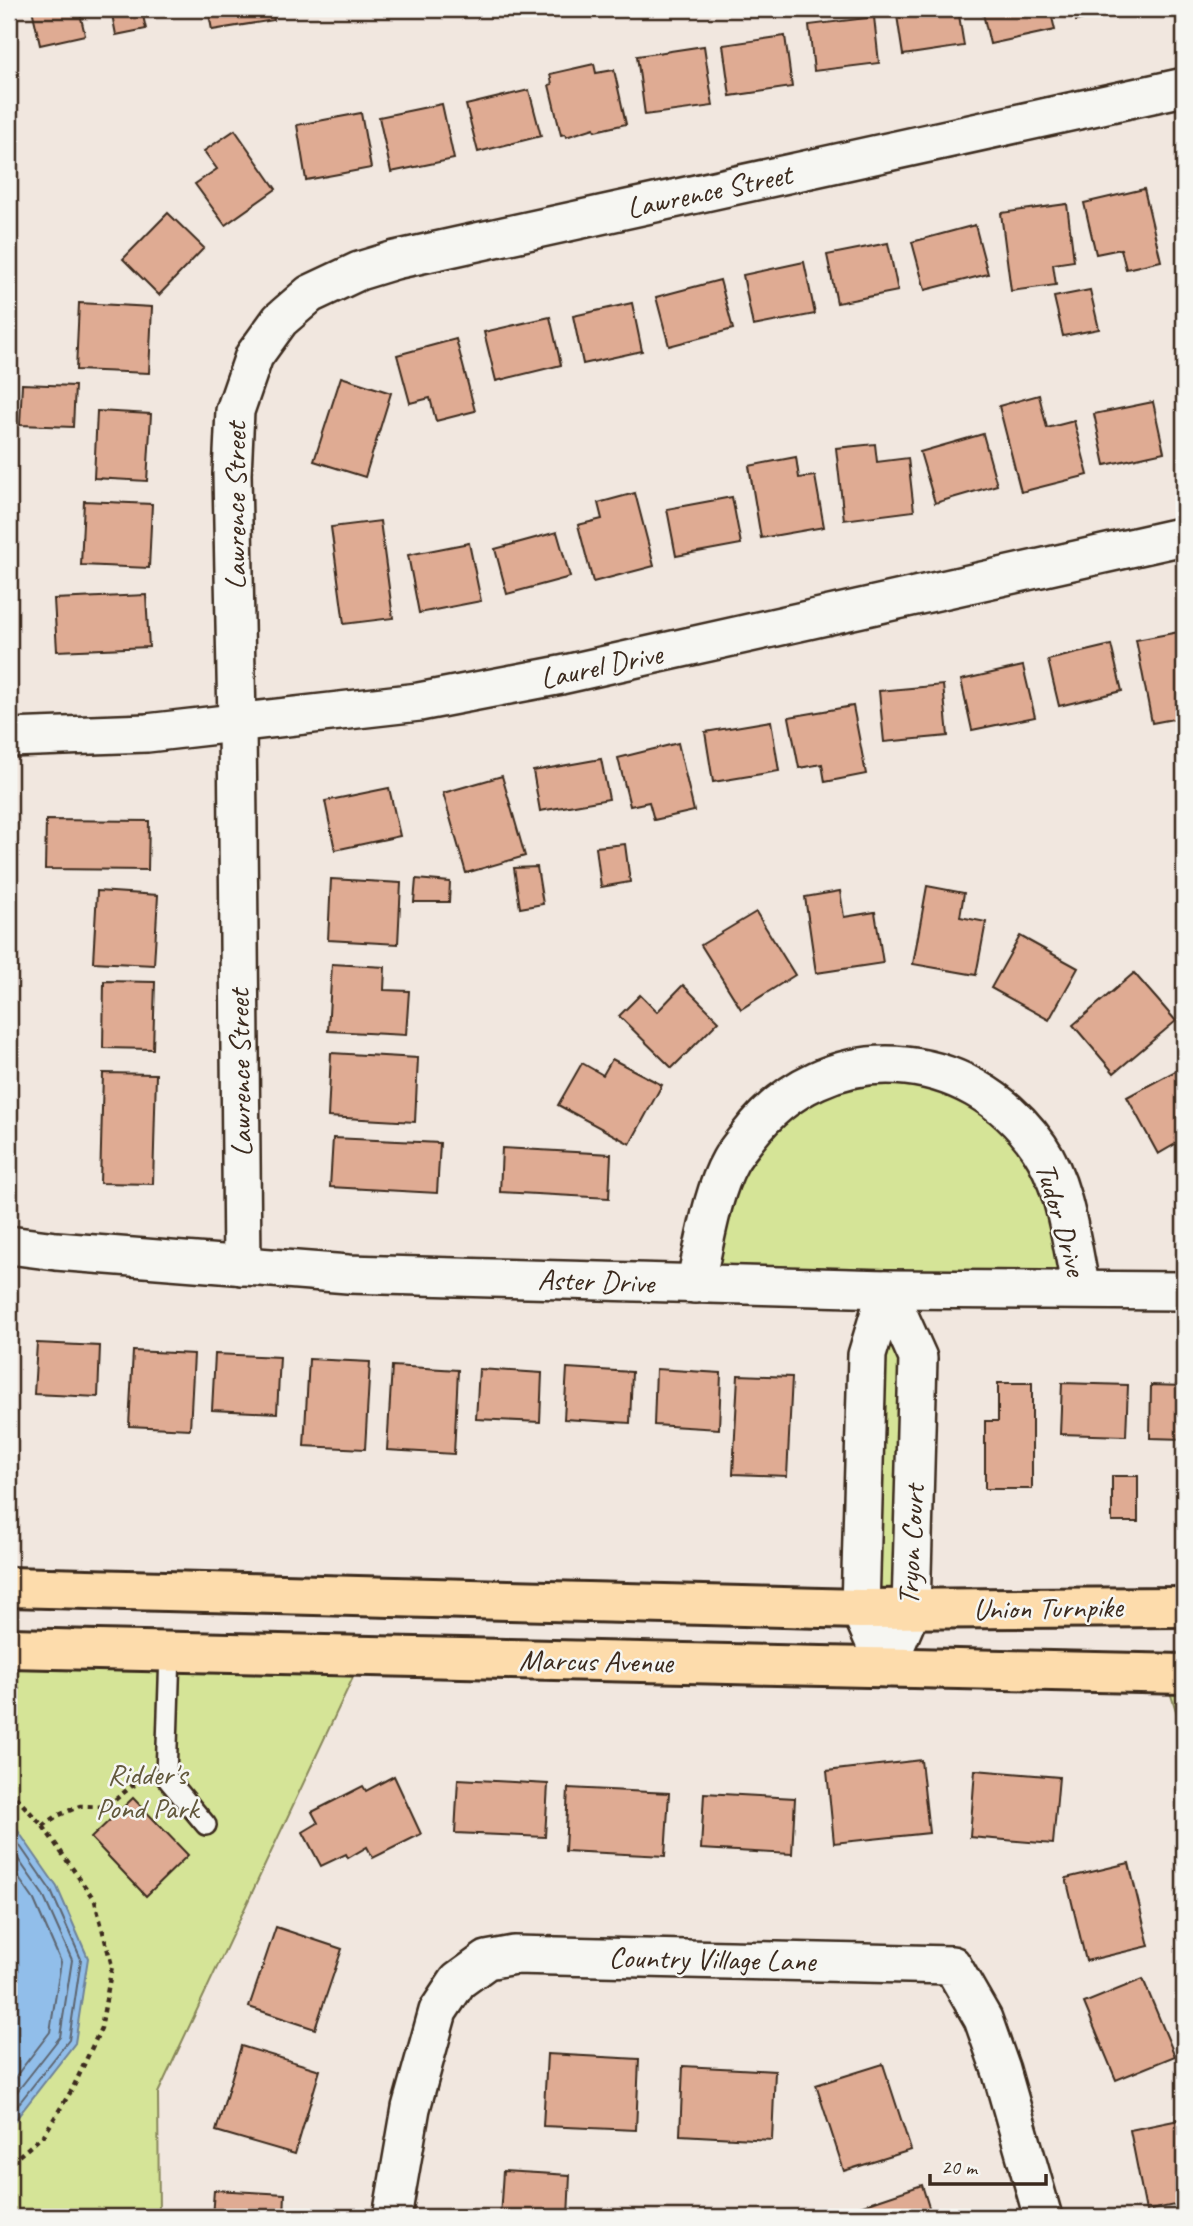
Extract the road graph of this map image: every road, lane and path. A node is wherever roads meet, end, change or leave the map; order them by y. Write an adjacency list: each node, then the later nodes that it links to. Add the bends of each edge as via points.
1 (1184, 87): 3 (street, Lawrence Street, via 394,260 310,294 281,320 254,356 235,411)
2 (1184, 536): 3 (street, Laurel Drive, via 561,675 419,702)
3 (237, 723): 4 (street, Laurel Drive, via 147,733); 6 (street, Lawrence Street)
4 (9, 738)
5 (9, 1245): 6 (street, Aster Drive)
6 (242, 1266): 7 (street, Aster Drive, via 348,1274)
7 (695, 1284): 8 (street, Aster Drive); 9 (street, Tudor Drive, via 720,1181 759,1122 790,1093 816,1079 844,1069 887,1064 927,1068 975,1087 1017,1120 1040,1148 1059,1189)
8 (887, 1289): 9 (street, Aster Drive); 13 (street, Tryon Court, via 867,1354); 14 (street, Tryon Court, via 918,1358)
9 (1081, 1289): 10 (street, Aster Drive)
10 (1184, 1291)
11 (9, 1587): 13 (main road, Marcus Avenue)
12 (1184, 1607): 14 (main road, Union Turnpike)
13 (860, 1609): 14 (main road, Marcus Avenue); 17 (street, Tryon Court)
14 (911, 1609): 17 (street, Tryon Court)
15 (9, 1648): 16 (main road, Marcus Avenue)
16 (170, 1652): 17 (main road, Marcus Avenue); 21 (lane)
17 (886, 1668): 18 (main road, Marcus Avenue)
18 (1184, 1674)
19 (18, 1688): 20 (path)
20 (9, 1738)
21 (166, 1777): 23 (lane); 24 (path, via 132,1786 106,1807 80,1807)
22 (9, 1790): 24 (path)
23 (206, 1825)
24 (43, 1826): 25 (path, via 95,1901 112,1966 101,2028 73,2088 44,2135)
25 (9, 2164)
26 (392, 2217): 27 (street, Country Village Lane, via 411,2108 438,2011 458,1981 487,1960 514,1955 952,1965 983,2020)
27 (1043, 2217)

